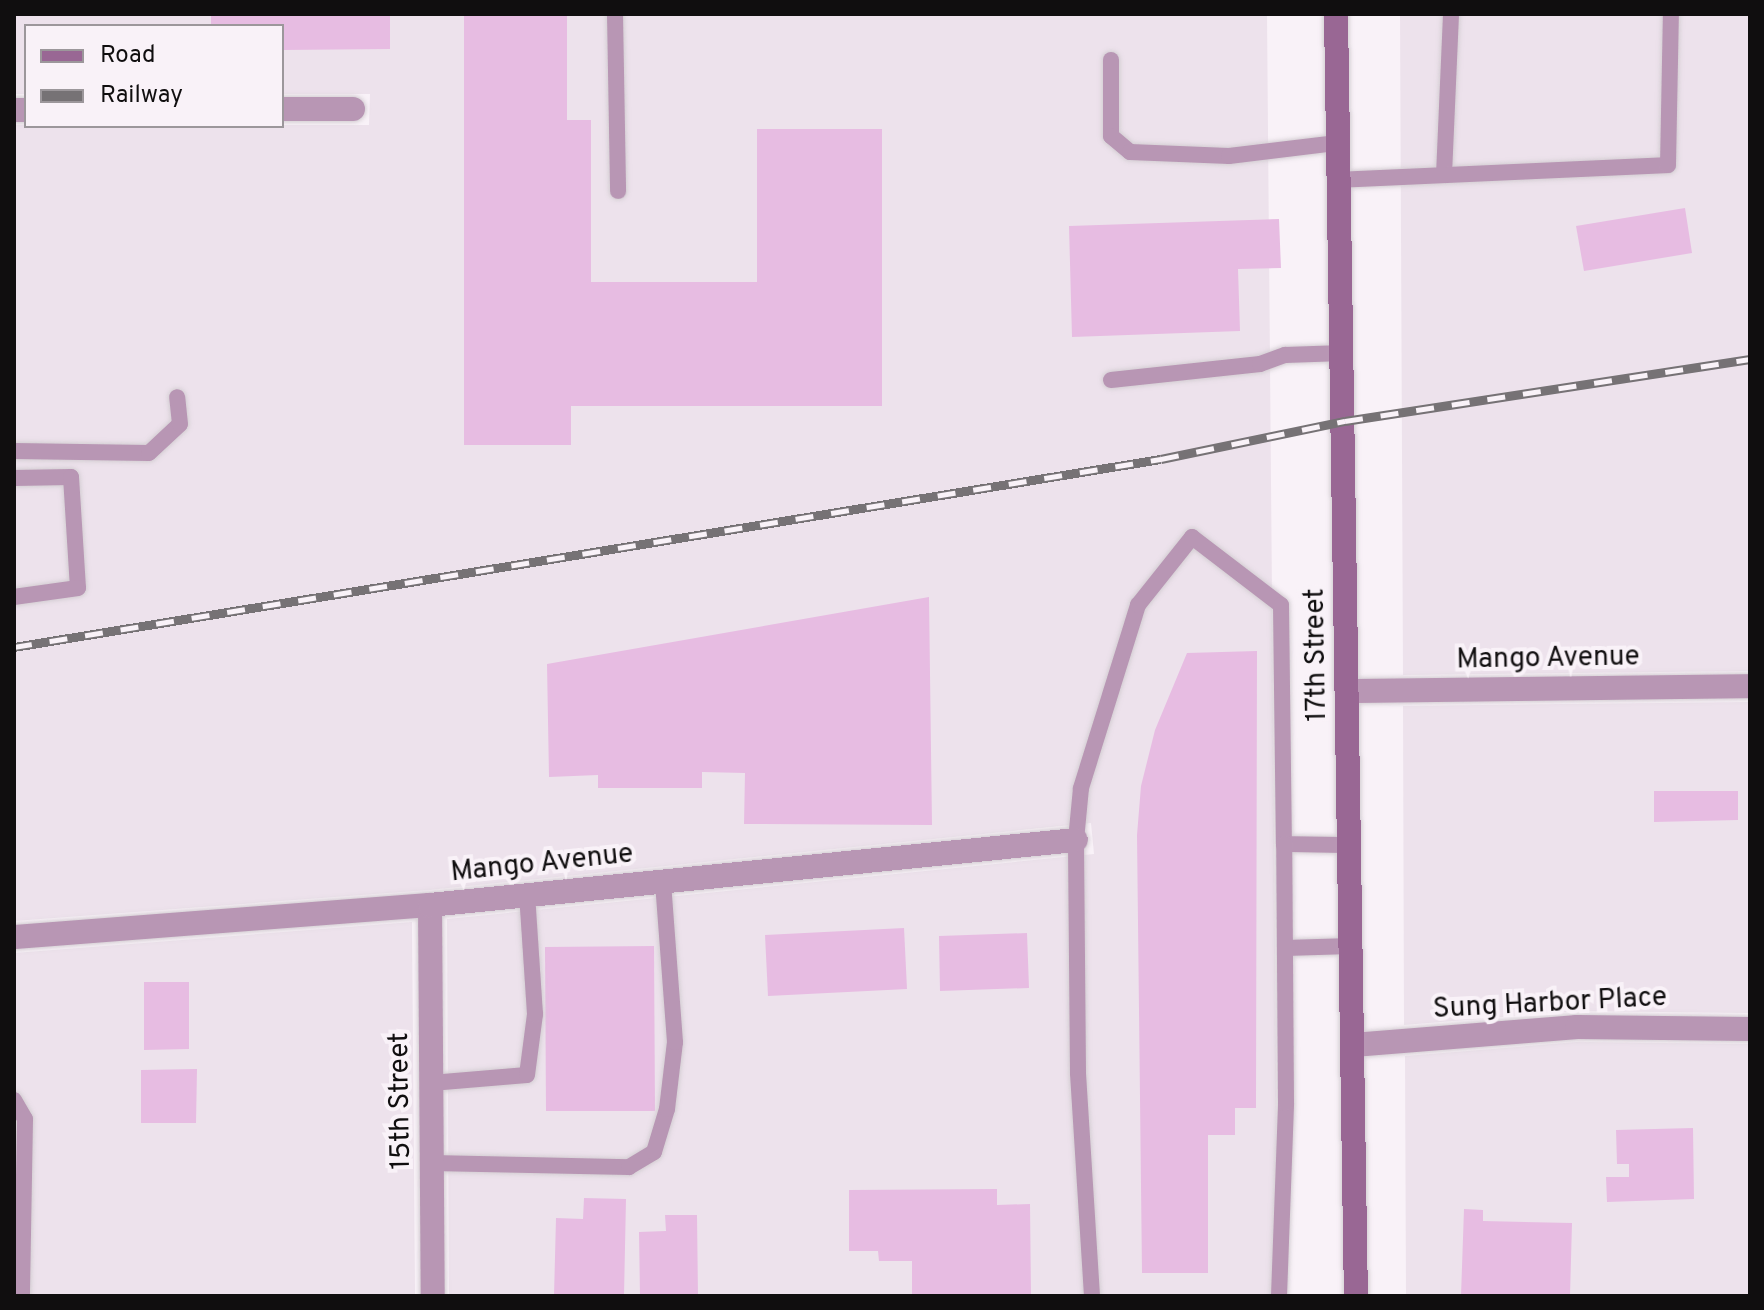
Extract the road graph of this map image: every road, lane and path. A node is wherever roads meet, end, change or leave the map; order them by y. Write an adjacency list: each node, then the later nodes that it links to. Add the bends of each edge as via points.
1 (615, 14): 11 (lane)
2 (1336, 14): 8 (main road, 17th Street)
3 (1451, 14): 9 (lane)
4 (1671, 14): 9 (lane, via 1668,165)
5 (1111, 60): 8 (lane, via 1111,136 1130,152 1229,156)
6 (284, 109): 7 (street)
7 (353, 109)
8 (1337, 143): 10 (main road, 17th Street)
9 (1444, 175): 10 (lane)
10 (1338, 180): 12 (main road, 17th Street)
11 (618, 191)
12 (1343, 353): 13 (lane, via 1285,355 1260,364); 19 (main road, 17th Street)
13 (1111, 380)
14 (177, 397): 15 (lane, via 180,424 149,453)
15 (14, 451)
16 (14, 478): 17 (lane, via 71,477 78,588)
17 (14, 597)
18 (1750, 686): 19 (street, Mango Avenue)
19 (1347, 691): 22 (main road, 17th Street)
20 (1076, 840): 21 (lane, via 1081,788 1138,605 1192,537 1281,605); 23 (street, Mango Avenue); 37 (lane, via 1078,1073)
21 (1284, 844): 22 (lane); 28 (lane)
22 (1350, 845): 27 (main road, 17th Street)
23 (663, 882): 24 (street, Mango Avenue); 34 (lane, via 675,1042 667,1109 654,1152 629,1167)
24 (527, 895): 25 (street, Mango Avenue); 31 (lane, via 535,1014 527,1075)
25 (430, 905): 26 (street, Mango Avenue); 31 (street, 15th Street)
26 (14, 937)
27 (1351, 946): 28 (lane); 30 (main road, 17th Street)
28 (1285, 948): 38 (lane)
29 (1750, 1029): 30 (street, Sung Harbor Place, via 1577,1027)
30 (1353, 1045): 39 (main road, 17th Street)
31 (431, 1083): 34 (street, 15th Street)
32 (14, 1100): 33 (lane, via 25,1119)
33 (18, 1162): 35 (lane)
34 (432, 1163): 36 (street, 15th Street)
35 (22, 1296)
36 (433, 1296)
37 (1092, 1296)
38 (1279, 1296)
39 (1356, 1296)

